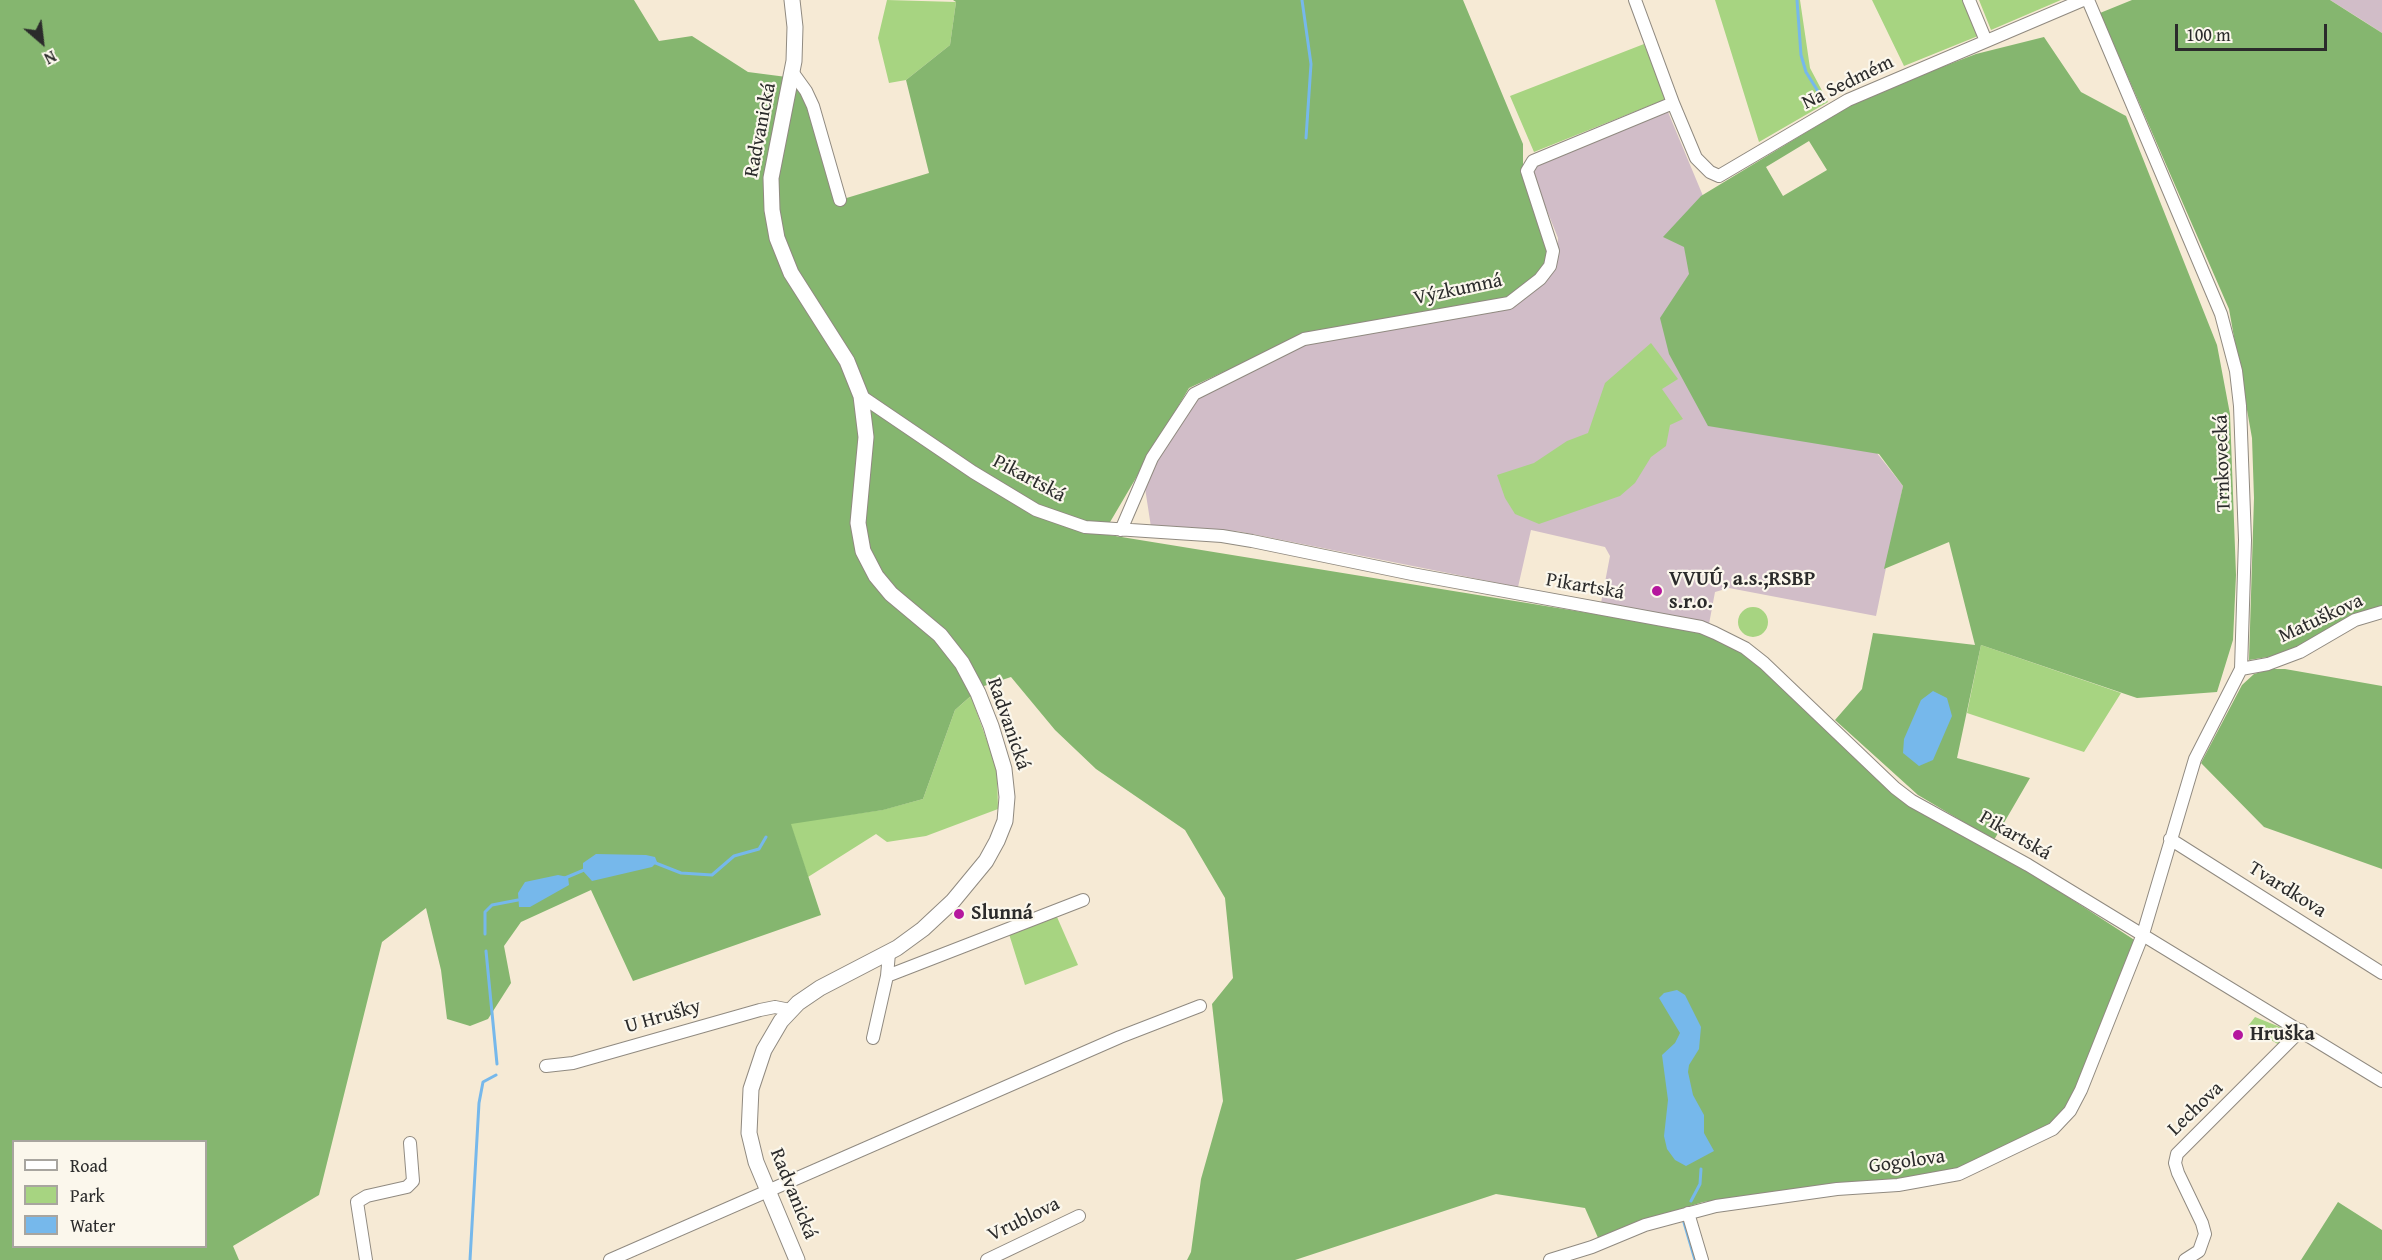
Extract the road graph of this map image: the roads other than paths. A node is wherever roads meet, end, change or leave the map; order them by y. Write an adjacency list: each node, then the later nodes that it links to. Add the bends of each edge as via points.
1 (792, 0): 6 (street, Radvanická, via 796,41)
2 (1635, 0): 7 (street)
3 (1969, 0): 5 (street)
4 (2085, 0): 5 (street, Na Sedmém); 12 (street, Trnkovecká, via 2221,314 2236,371 2244,438)
5 (1986, 41): 7 (street, Na Sedmém, via 1848,100 1719,176 1695,158)
6 (793, 74): 8 (street, via 813,106); 9 (street, Radvanická, via 771,178 775,229 791,273 848,361)
7 (1673, 103): 10 (street, Výzkumná, via 1533,161 1527,171 1553,246 1552,261 1540,279 1509,303 1304,339 1194,394 1152,458)
8 (840, 200)
9 (861, 396): 10 (street, Pikartská, via 1036,510 1085,527); 16 (street, Radvanická, via 866,437 858,523 863,551 891,594 940,635 966,670 991,726 1004,769 1007,797 1003,829 976,874 933,921)
10 (1121, 530): 15 (street, Pikartská, via 1252,541 1701,627 1745,648 1764,663 1912,801)
11 (2382, 612): 12 (street, Matuškova, via 2355,620 2300,652)
12 (2241, 669): 13 (street, Trnkovecká, via 2195,759)
13 (2170, 839): 15 (street, Trnkovecká); 17 (street, Tvardkova)
14 (1083, 900): 18 (street)
15 (2143, 934): 21 (street, Pikartská); 27 (street, Gogolova, via 2078,1097 2064,1118 2047,1133 1943,1178 1793,1195)
16 (889, 953): 18 (street); 20 (street, Radvanická, via 820,988)
17 (2382, 973)
18 (887, 976): 22 (street)
19 (1200, 1006): 26 (street, via 1120,1037)
20 (790, 1010): 23 (street, U Hrušky, via 760,1010 573,1064); 26 (street, Radvanická, via 764,1050 749,1106 753,1154)
21 (2301, 1030): 24 (street, Pikartská); 35 (street, Lechova, via 2177,1154 2178,1173 2205,1234 2199,1251)
22 (873, 1038)
23 (546, 1066)
24 (2381, 1079)
25 (410, 1143): 29 (street, via 413,1181 407,1187 357,1202)
26 (767, 1192): 30 (street); 31 (street, Radvanická)
27 (1688, 1213): 33 (street, Gogolova); 34 (street)
28 (1079, 1216): 32 (street, Vrublova)
29 (366, 1260)
30 (610, 1260)
31 (797, 1260)
32 (987, 1260)
33 (1550, 1260)
34 (1702, 1260)
35 (2185, 1260)

